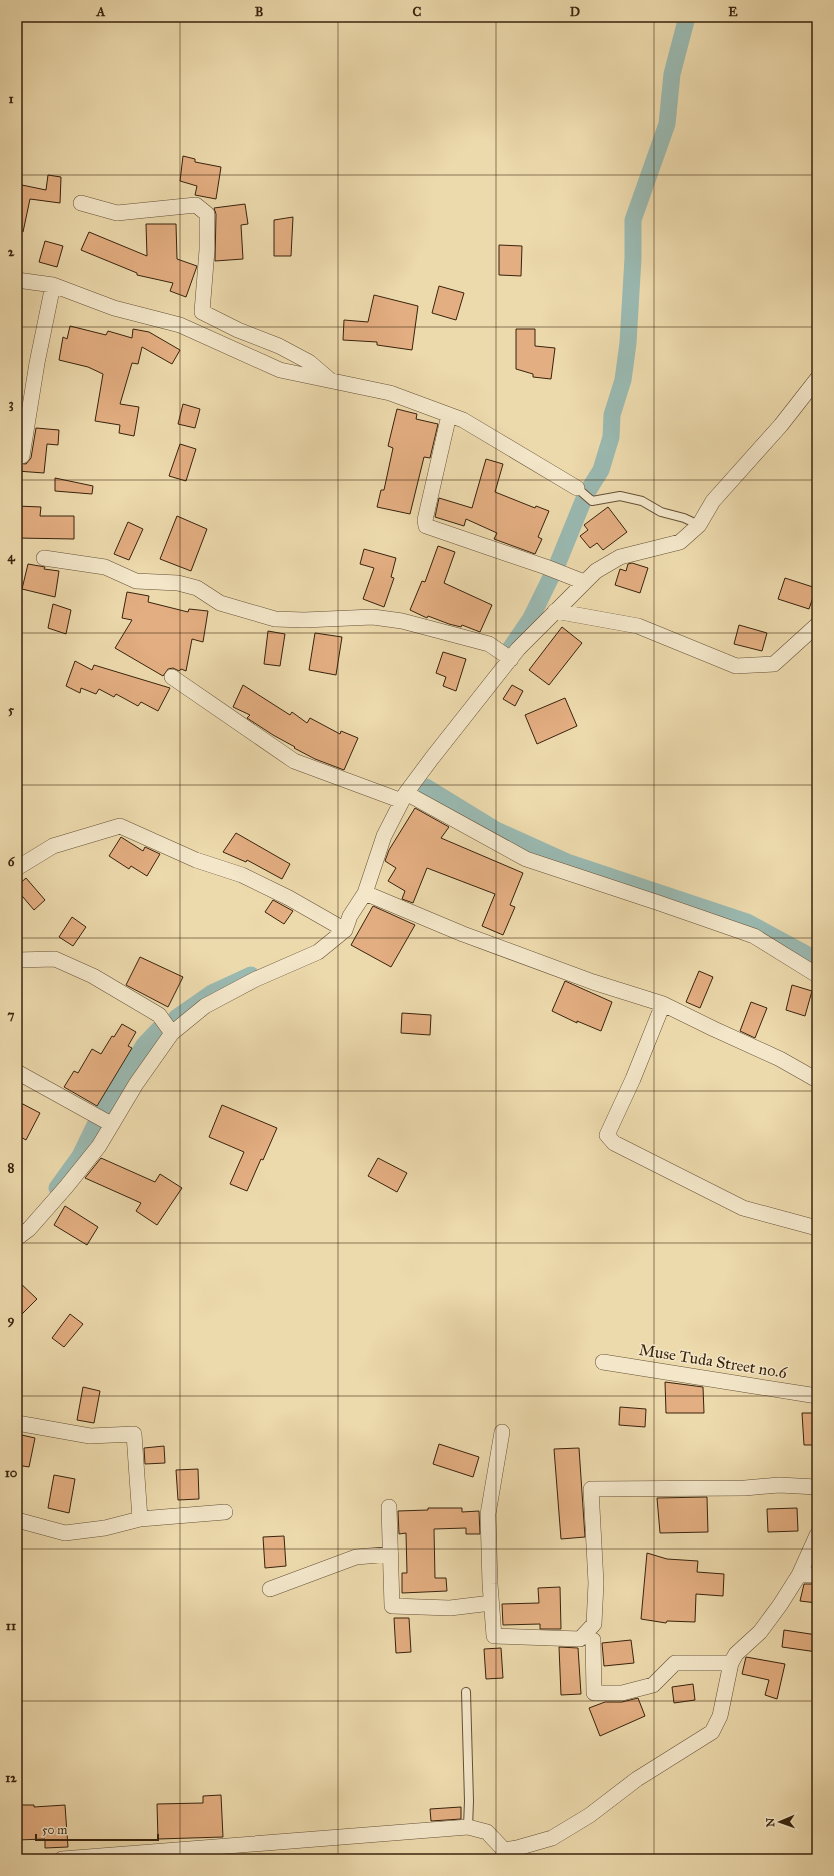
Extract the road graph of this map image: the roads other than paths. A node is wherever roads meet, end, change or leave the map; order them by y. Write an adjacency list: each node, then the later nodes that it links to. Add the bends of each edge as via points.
1 (81, 203): 5 (street, via 117,213 196,205 207,214 202,312 279,346 309,362)
2 (17, 280): 3 (street)
3 (52, 285): 5 (street, via 114,308 180,325 280,370); 7 (street, via 36,363)
4 (817, 379): 9 (street, via 781,426 713,501)
5 (331, 380): 6 (street, via 390,393)
6 (449, 415): 8 (street, via 463,420); 11 (street, via 425,520 426,526)
7 (22, 456)
8 (577, 488): 9 (lane, via 592,501 620,496 642,501 660,512)
9 (699, 525): 11 (street, via 680,542 620,557 596,571)
10 (44, 558): 14 (street, via 105,567 136,581 178,583 197,588 220,603 275,619 373,617 402,621 489,644)
11 (584, 582): 12 (street)
12 (555, 611): 13 (street, via 638,626 736,666 774,664); 14 (street)
13 (817, 625)
14 (511, 659): 16 (street)
15 (172, 677): 16 (street, via 294,760)
16 (404, 797): 18 (street, via 384,836); 21 (street, via 526,860 754,936)
17 (17, 868): 19 (street, via 53,846 120,826 196,860 242,875)
18 (364, 893): 19 (street); 22 (street, via 463,934 593,982)
19 (345, 930): 23 (street, via 318,952 256,979 205,1006)
20 (17, 960): 23 (street, via 55,959 93,976 159,1015)
21 (817, 975)
22 (663, 1004): 25 (street, via 780,1059); 27 (street, via 607,1136 614,1143 743,1208)
23 (172, 1032): 26 (street)
24 (17, 1072): 26 (street)
25 (817, 1080)
26 (105, 1120): 28 (street, via 99,1146 29,1229)
27 (817, 1228)
28 (17, 1238)
29 (603, 1362): 30 (street, Muse Tuda Street no.6)
30 (817, 1396)
31 (17, 1423): 36 (street, via 90,1436 134,1434)
32 (502, 1432): 43 (street, via 488,1514)
33 (817, 1487): 44 (street, via 779,1485 745,1488 591,1489 596,1583 594,1624)
34 (389, 1507): 39 (street)
35 (225, 1512): 36 (street)
36 (140, 1519): 37 (street, via 105,1528 65,1533)
37 (17, 1520)
38 (817, 1536): 40 (street)
39 (391, 1554): 42 (street, via 356,1557); 43 (street, via 392,1606 450,1608)
40 (799, 1575): 41 (street); 45 (street, via 760,1632 736,1654)
41 (817, 1575)
42 (270, 1589)
43 (491, 1603): 44 (street, via 494,1636 580,1640)
44 (584, 1635): 45 (street, via 593,1640 594,1693 622,1693 653,1685 675,1663)
45 (731, 1663): 48 (street, via 720,1716 712,1732 637,1779 590,1816 552,1838)
46 (466, 1692): 47 (lane)
47 (468, 1828): 48 (street, via 487,1832); 49 (street)
48 (503, 1854)
49 (62, 1859)

